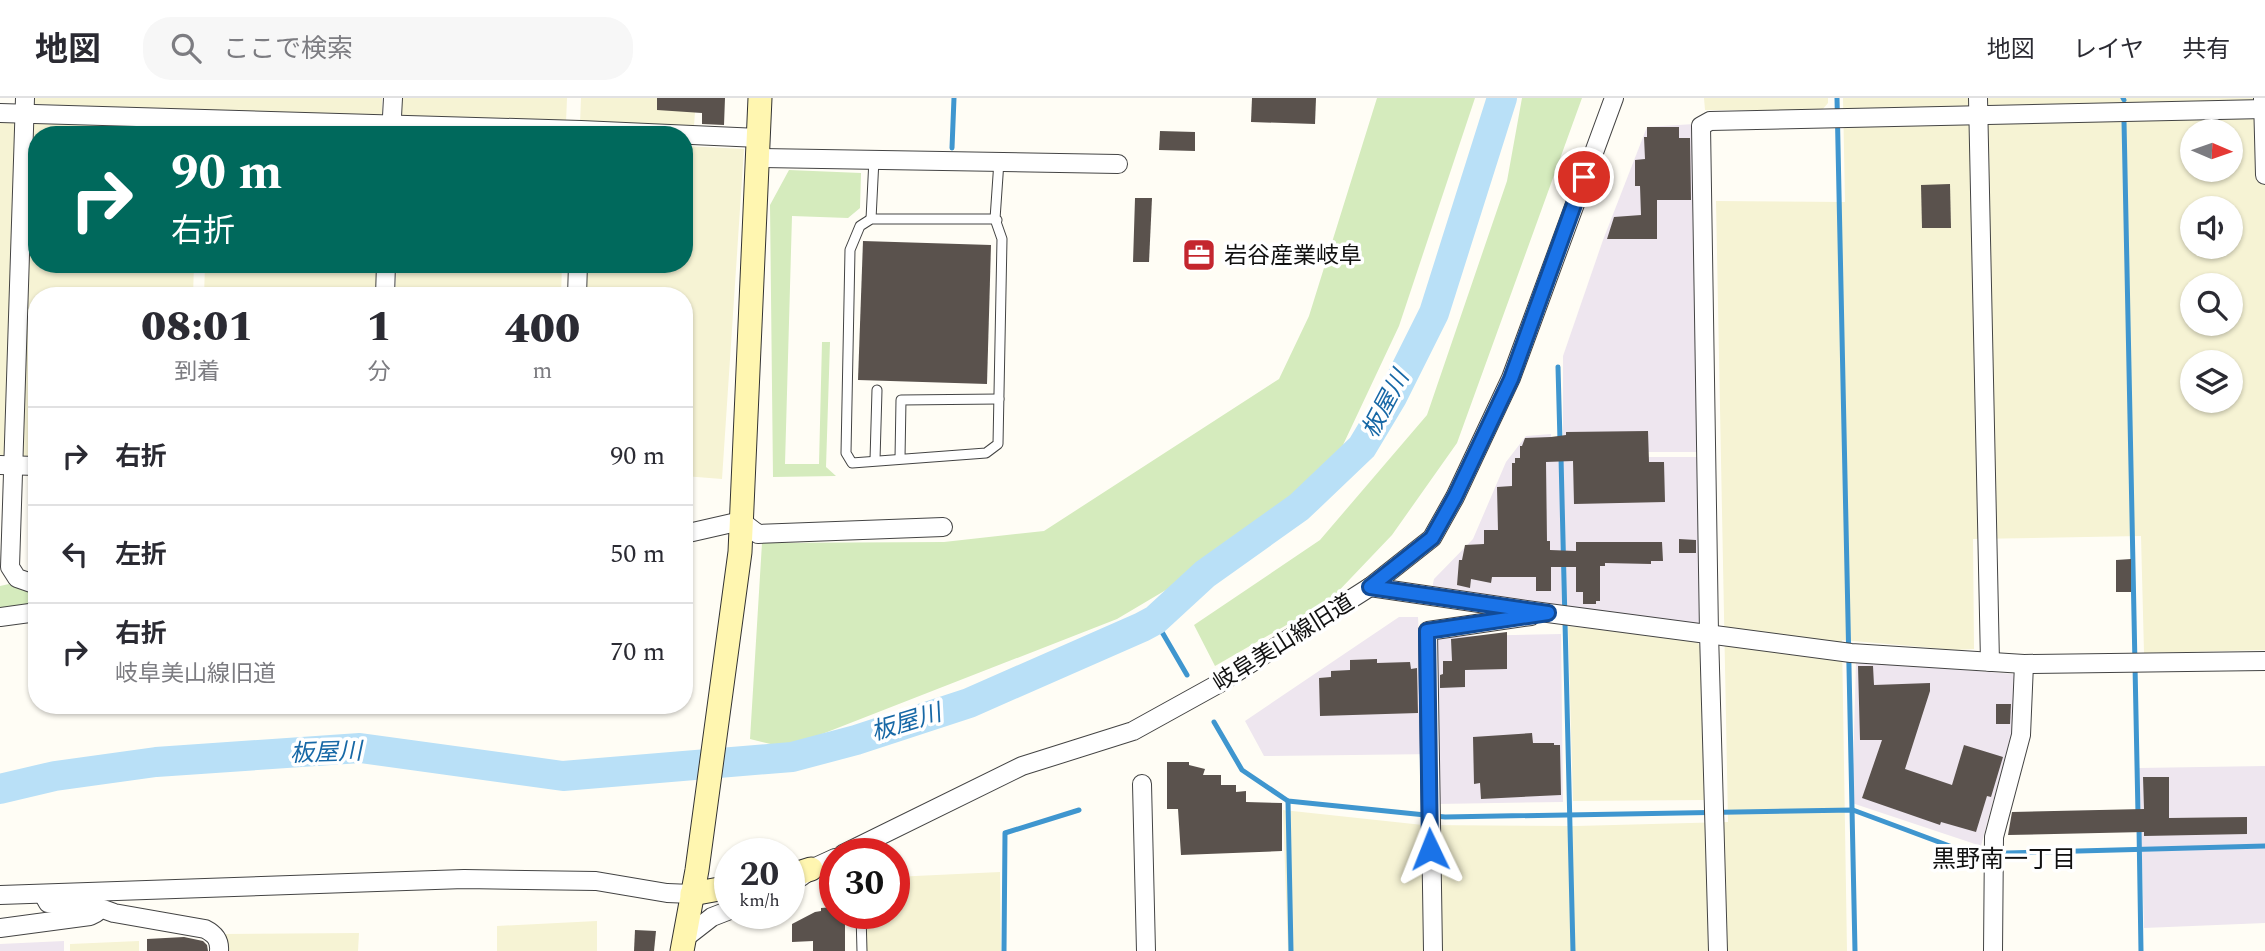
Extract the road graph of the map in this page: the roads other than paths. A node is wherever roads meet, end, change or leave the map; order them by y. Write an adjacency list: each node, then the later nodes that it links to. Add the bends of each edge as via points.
1 (393, 98): 10 (street)
2 (760, 98): 12 (street)
3 (1614, 98): 29 (street, 岐阜美山線旧道, via 1511,379 1455,497 1432,538)
4 (2133, 105): 5 (street); 7 (street)
5 (2264, 105): 16 (street)
6 (24, 106): 8 (street); 9 (street); 23 (street)
7 (1978, 106): 33 (street, via 1710,121 1702,126); 35 (street)
8 (0, 113)
9 (331, 126)
10 (392, 126)
11 (693, 142): 12 (street)
12 (759, 148): 13 (street); 25 (street)
13 (874, 159): 14 (street); 17 (lane)
14 (999, 161): 15 (street); 18 (lane)
15 (1118, 164)
16 (2265, 175)
17 (871, 219): 18 (lane); 22 (lane, via 860,226 850,250 846,453 852,463)
18 (996, 220): 20 (lane, via 1002,239)
19 (877, 390): 22 (lane)
20 (999, 399): 21 (lane, via 998,444 986,453); 21 (lane, via 901,400)
21 (900, 458): 22 (lane)
22 (875, 460)
23 (6, 465): 24 (street); 28 (street, via 10,567 16,578)
24 (28, 466)
25 (741, 520): 26 (street, via 758,534); 27 (street); 42 (street)
26 (943, 527)
27 (693, 532)
28 (28, 582)
29 (1370, 587): 31 (street); 38 (street, 岐阜美山線旧道, via 1218,684 1133,731 1022,766)
30 (28, 613): 32 (street)
31 (1548, 613): 33 (street); 52 (street, via 1427,631)
32 (0, 617)
33 (1709, 633): 35 (street, via 1851,653); 53 (street)
34 (2265, 661): 36 (street)
35 (1990, 662): 36 (street)
36 (2024, 664): 54 (street, via 2021,735 1994,837)
37 (1142, 784): 51 (street)
38 (876, 838)
39 (714, 890): 42 (street)
40 (169, 891): 41 (street); 42 (street, via 464,879 596,881); 44 (street)
41 (42, 893): 43 (street); 44 (street, via 48,903)
42 (692, 894): 48 (street)
43 (0, 895)
44 (103, 909): 46 (street, via 90,916); 49 (street, via 205,929 214,933)
45 (714, 916): 48 (street)
46 (0, 928)
47 (861, 929): 50 (lane)
48 (683, 945)
49 (219, 951)
50 (862, 951)
51 (1146, 951)
52 (1433, 951)
53 (1718, 951)
54 (1993, 951)

